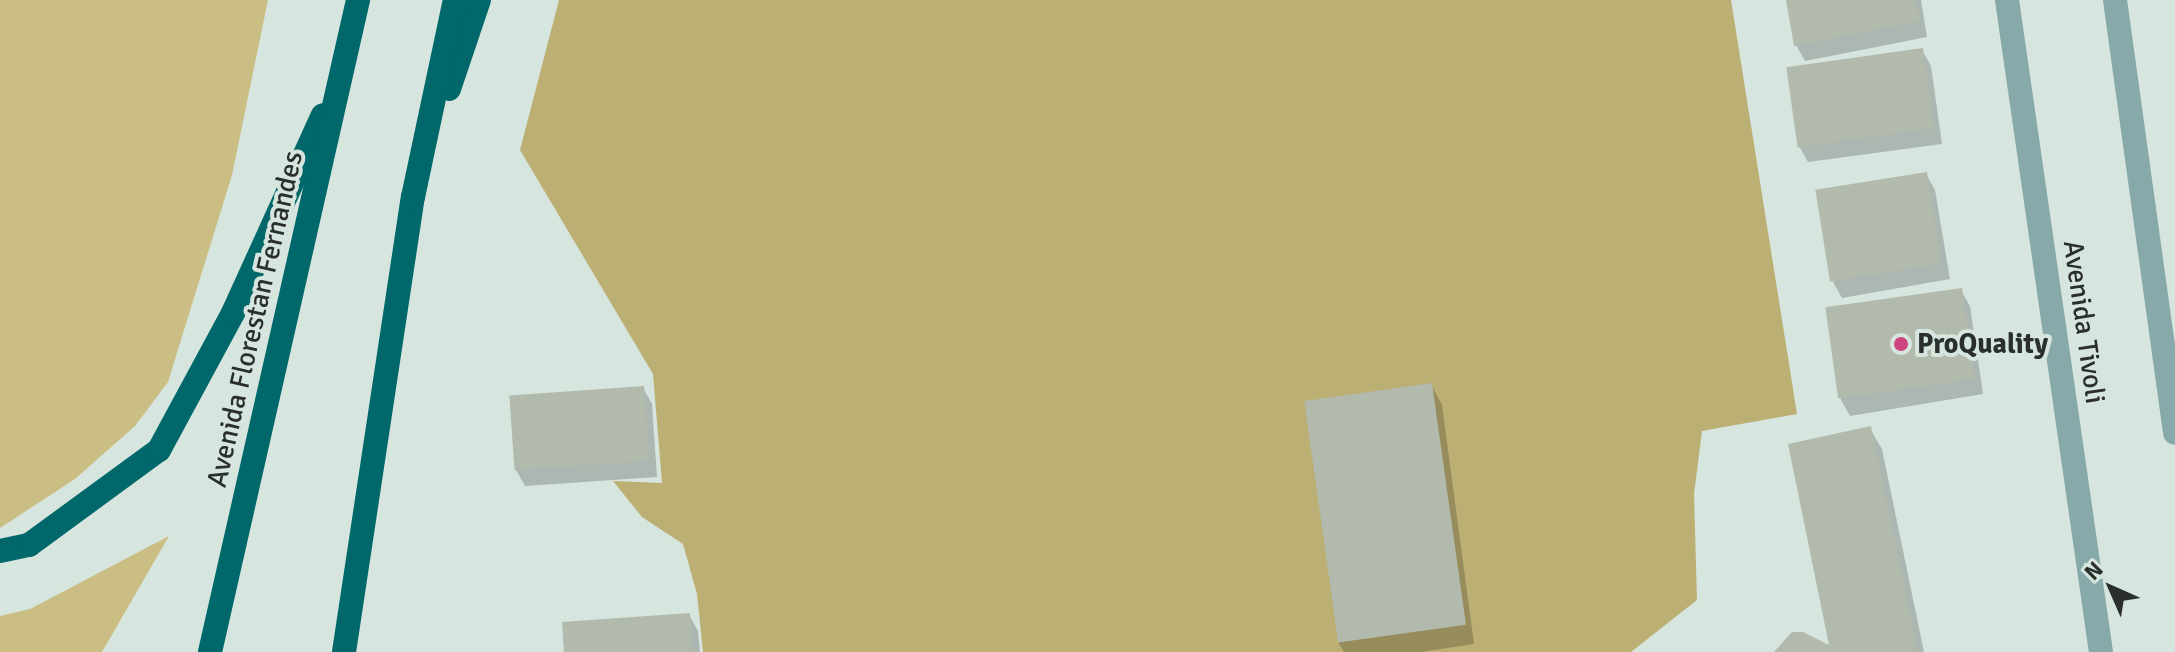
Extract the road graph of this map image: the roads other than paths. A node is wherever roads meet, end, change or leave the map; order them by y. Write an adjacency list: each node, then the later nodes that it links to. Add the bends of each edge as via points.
1 (358, 0): 6 (highway, Avenida Florestan Fernandes)
2 (455, 0): 7 (highway)
3 (479, 0): 7 (highway)
4 (2007, 0): 12 (street, Avenida Tivoli)
5 (2115, 0): 8 (street)
6 (346, 66): 9 (highway, via 233,313 159,450 29,545); 10 (highway, Avenida Florestan Fernandes)
7 (413, 197): 11 (highway)
8 (2175, 433)
9 (0, 551)
10 (210, 652)
11 (344, 652)
12 (2101, 652)

